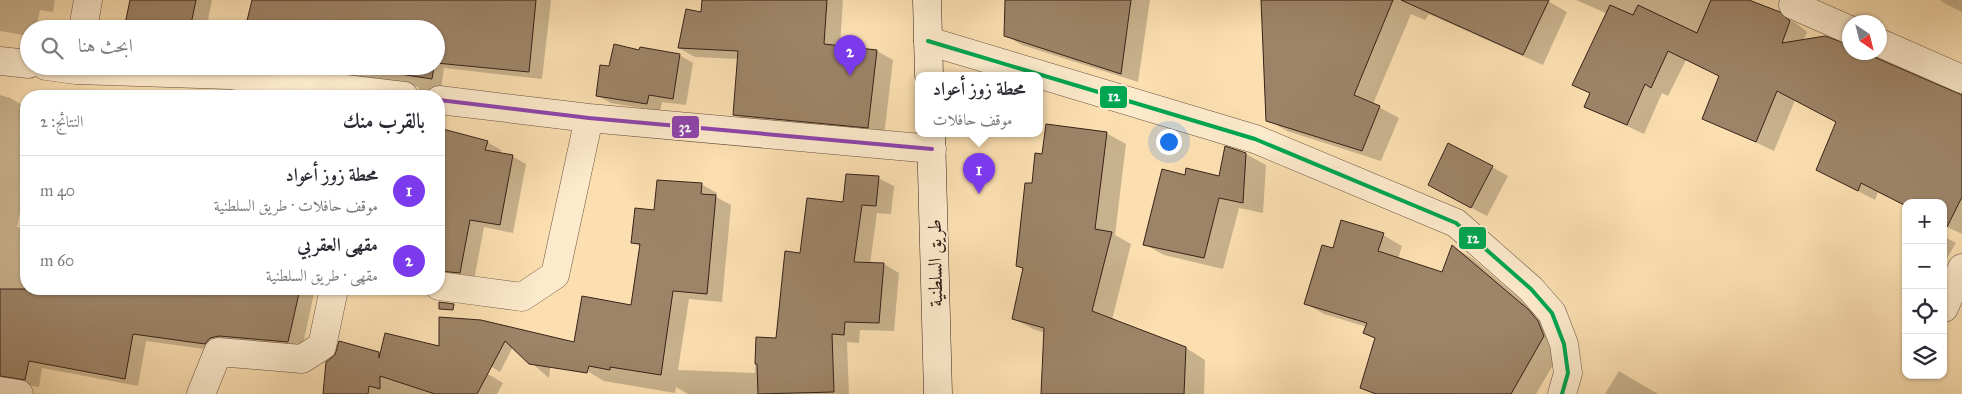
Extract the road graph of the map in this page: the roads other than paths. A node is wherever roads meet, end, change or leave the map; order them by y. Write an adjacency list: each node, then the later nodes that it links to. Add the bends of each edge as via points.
1 (88, 0): 4 (street)
2 (927, 0): 6 (street)
3 (1793, 4): 5 (street)
4 (85, 20)
5 (1842, 26)
6 (928, 41): 10 (street); 11 (street)
7 (1887, 46): 14 (street)
8 (0, 61): 9 (street)
9 (20, 63)
10 (929, 72)
11 (1032, 72)
12 (229, 75): 15 (street)
13 (1043, 75): 27 (street, via 1256,139 1456,223 1531,289 1552,313 1564,344 1568,373)
14 (1962, 79)
15 (354, 90)
16 (445, 101): 17 (street)
17 (589, 118): 18 (street); 20 (street, via 556,275 522,297)
18 (932, 141): 26 (street, طريق السلطنية)
19 (1962, 268): 22 (street)
20 (445, 287)
21 (333, 295): 25 (street, via 322,346 302,359 218,352)
22 (1947, 301)
23 (0, 391): 24 (street)
24 (19, 394)
25 (201, 394)
26 (938, 394)
27 (1562, 394)

